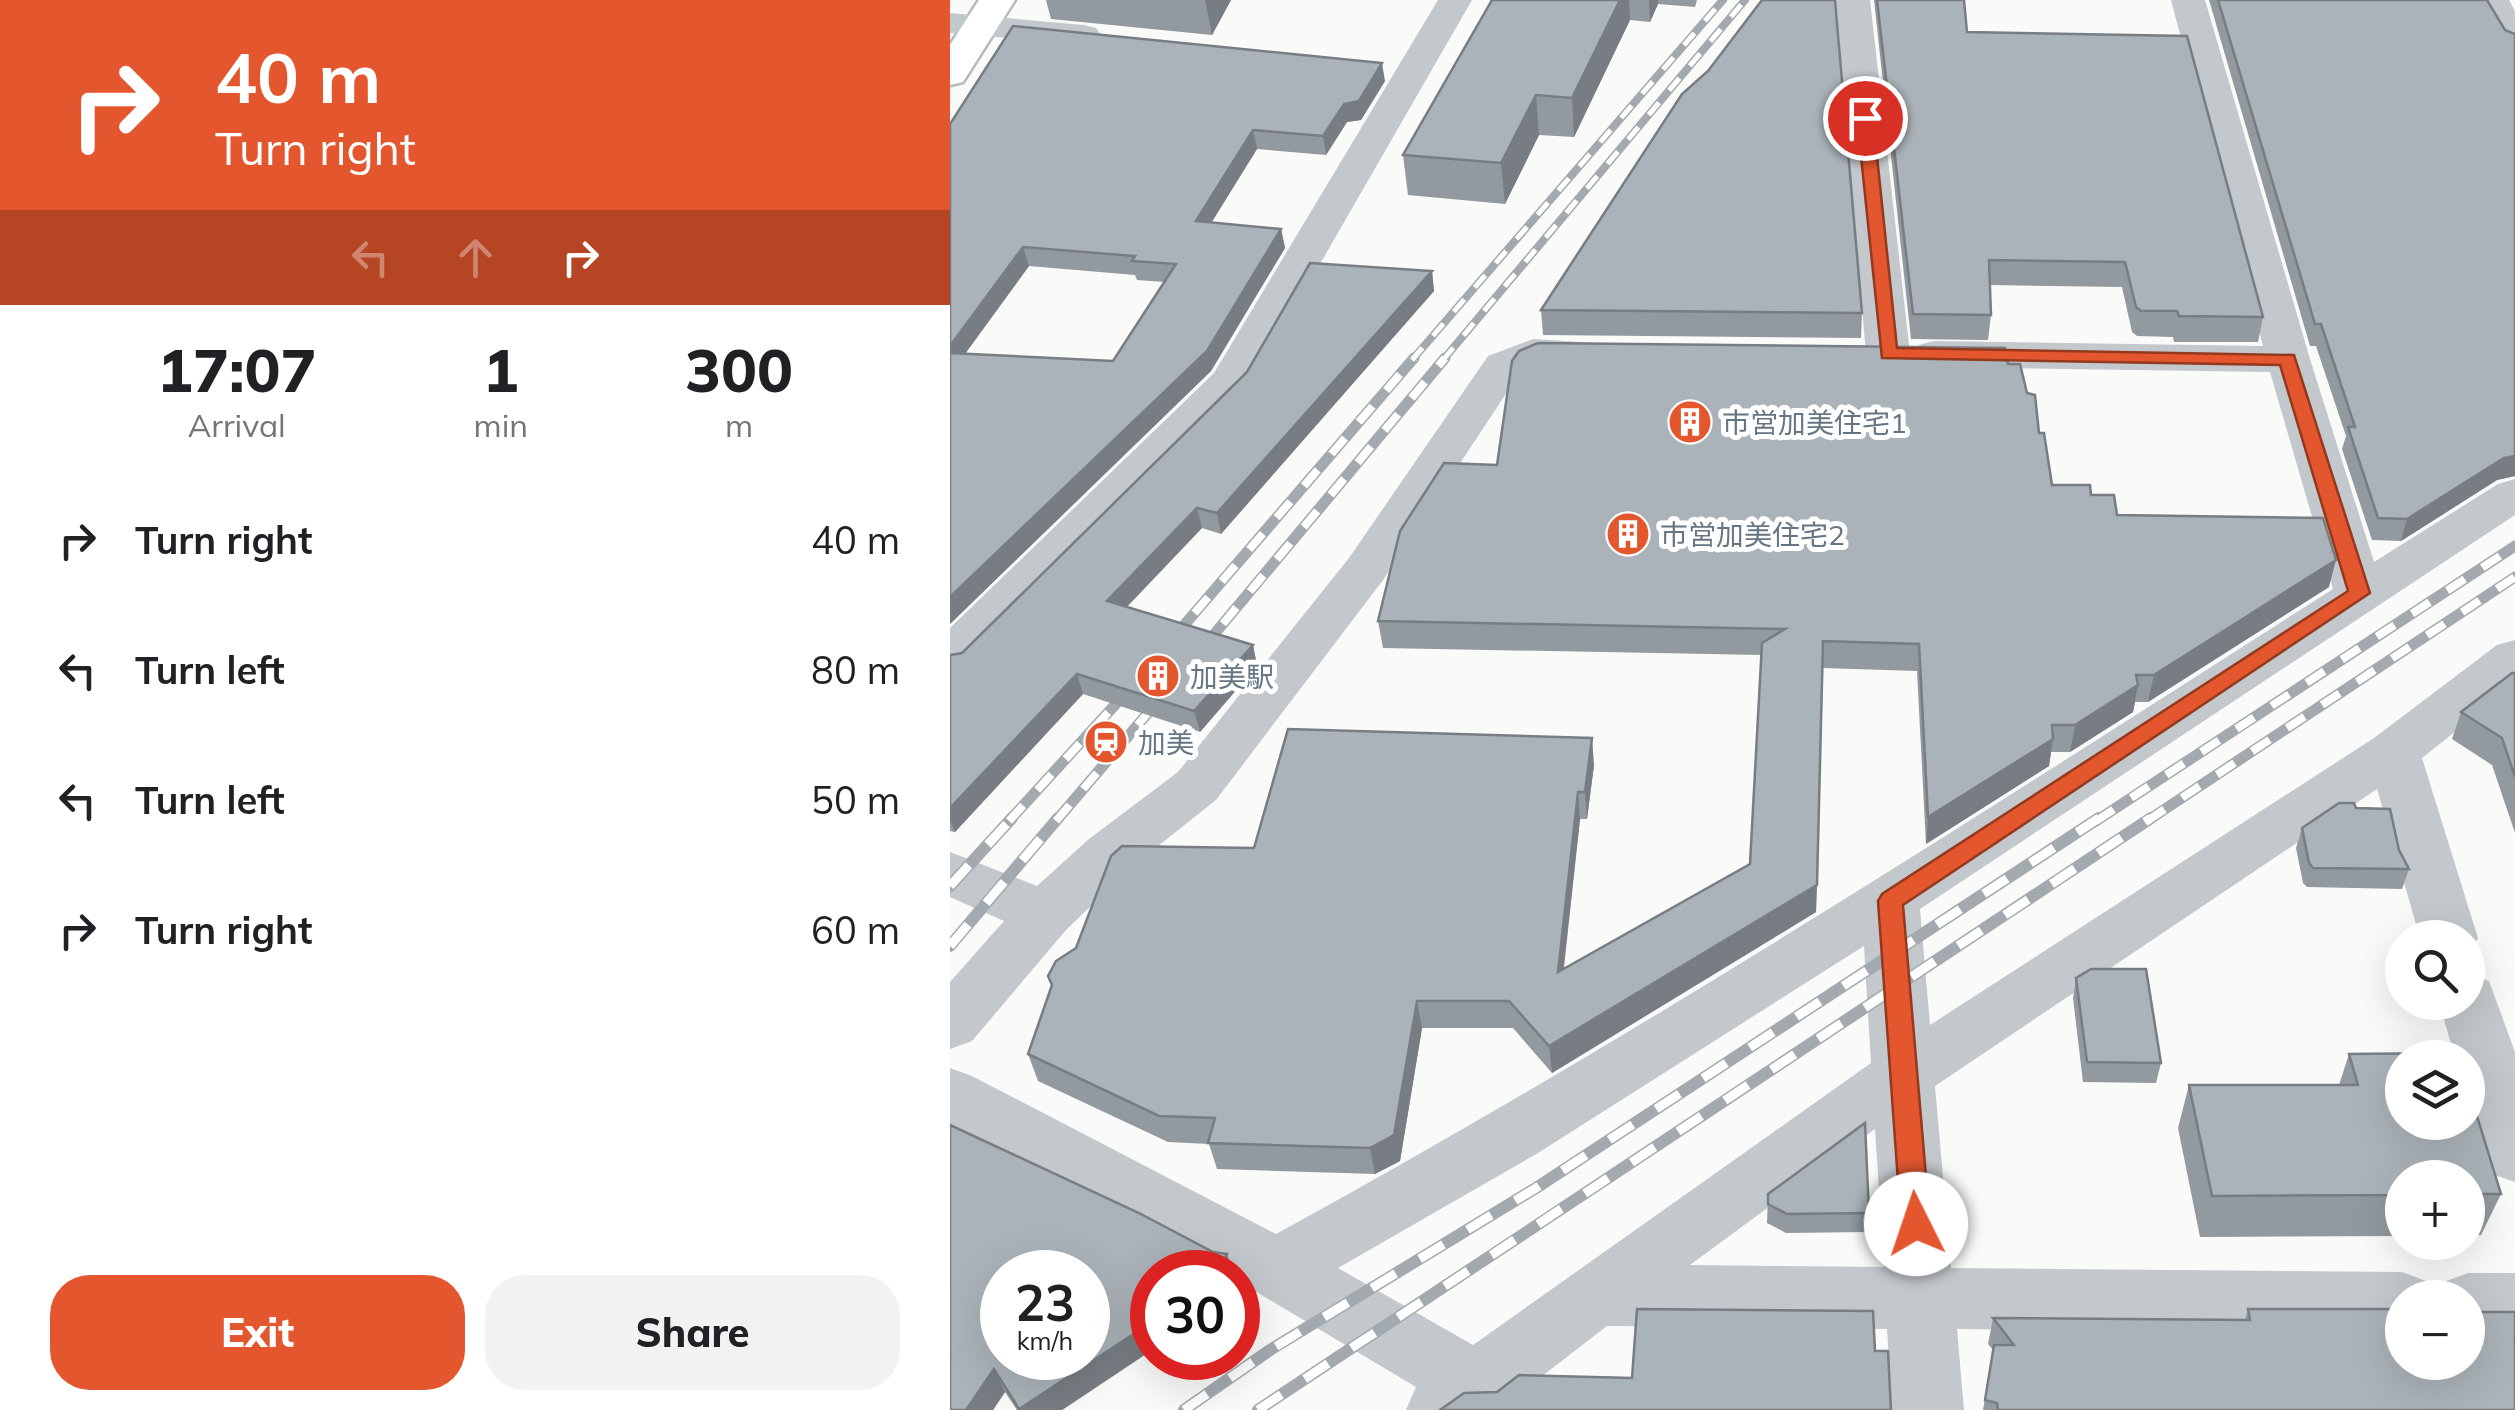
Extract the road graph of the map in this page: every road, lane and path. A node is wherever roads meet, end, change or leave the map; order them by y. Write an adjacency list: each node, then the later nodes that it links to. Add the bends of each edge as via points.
1 (1455, 0): 14 (street, via 1394,68 1232,380)
2 (1853, 0): 10 (street, via 1869,354)
3 (2188, 0): 10 (street)
4 (2492, 0): 7 (street)
5 (976, 16): 6 (street); 8 (main road)
6 (1125, 40)
7 (2515, 40)
8 (950, 74)
9 (1632, 352): 18 (street, via 1533,352 1504,365 1366,569 1197,786 1108,854)
10 (2288, 359): 12 (street)
11 (2515, 494): 12 (street)
12 (2360, 593): 17 (street)
13 (2515, 657): 15 (street)
14 (950, 658)
15 (2393, 752): 19 (street); 22 (street)
16 (950, 873): 18 (street)
17 (1890, 901): 22 (street); 25 (street, via 1512,1136)
18 (1046, 914): 21 (street)
19 (2444, 920)
20 (2475, 1020): 24 (street)
21 (950, 1024)
22 (1904, 1074): 26 (street); 27 (street)
23 (950, 1094): 25 (street)
24 (2515, 1154)
25 (1278, 1268): 31 (street)
26 (1594, 1295): 27 (street); 31 (street)
27 (1921, 1298): 28 (street); 32 (street)
28 (2385, 1303)
29 (2485, 1304): 30 (street)
30 (2515, 1304)
31 (1459, 1398)
32 (1928, 1410)

